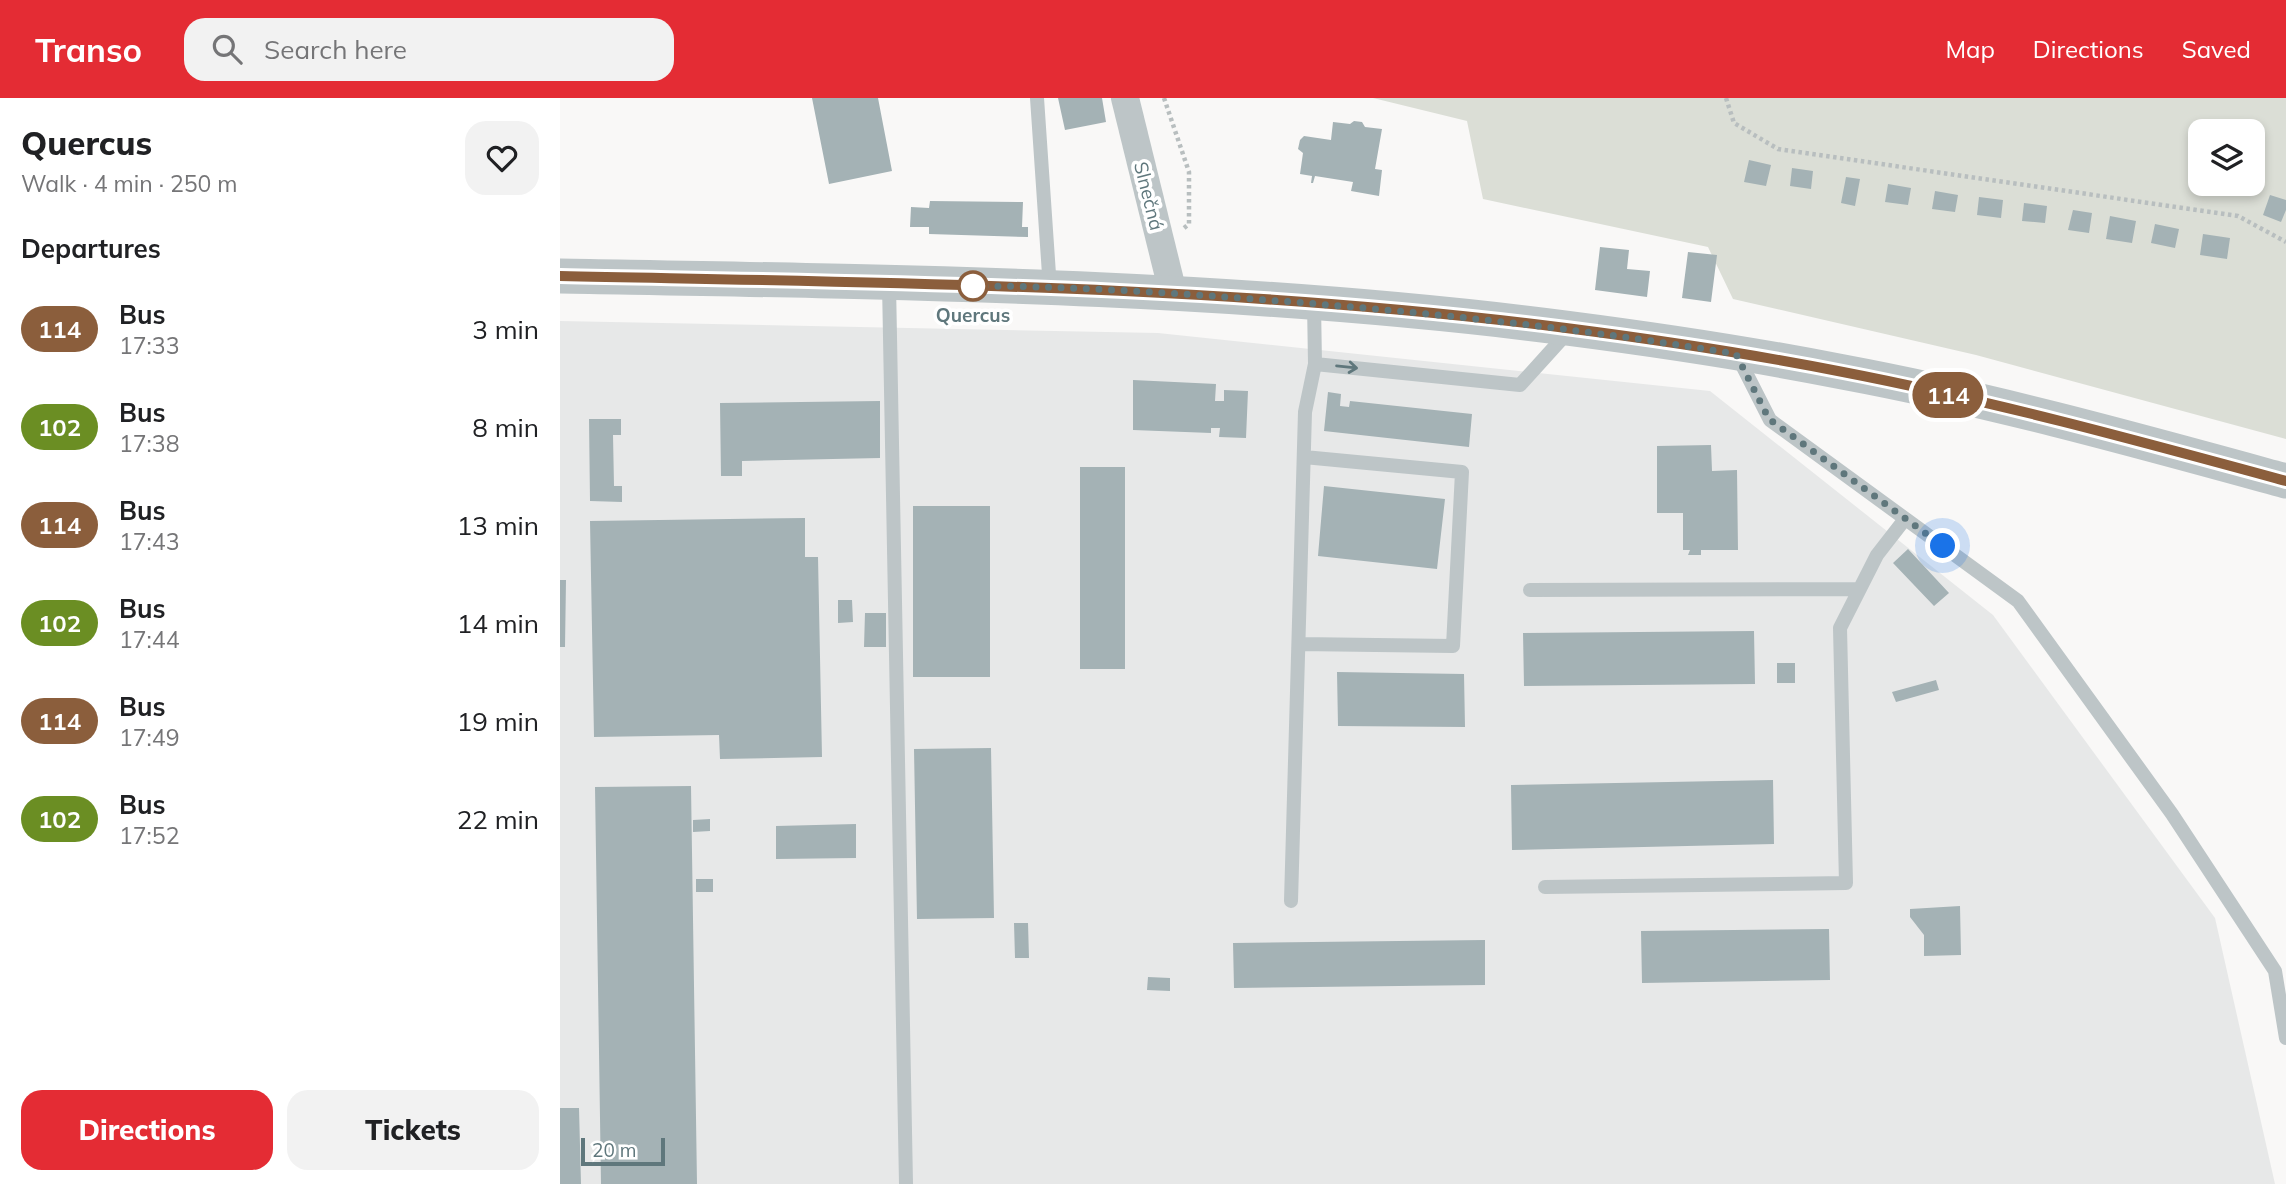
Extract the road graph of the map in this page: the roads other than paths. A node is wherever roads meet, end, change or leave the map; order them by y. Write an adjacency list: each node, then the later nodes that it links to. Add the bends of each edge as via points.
1 (1037, 98): 5 (lane)
2 (1125, 98): 6 (street, Slnečná)
3 (560, 276): 4 (street)
4 (889, 284): 5 (street); 20 (lane)
5 (1049, 289): 6 (street)
6 (1173, 293): 7 (street)
7 (1314, 303): 8 (street); 10 (lane)
8 (1571, 329): 9 (street); 10 (lane, one-way to 8, via 1520,385)
9 (1736, 354): 12 (street, via 1964,398); 13 (lane, via 1769,419)
10 (1315, 363): 11 (lane, via 1305,412)
11 (1304, 457): 16 (lane); 16 (lane, via 1462,472 1452,646)
12 (2286, 481)
13 (1905, 519): 14 (lane, via 1877,555); 19 (lane, via 2018,601 2172,814 2275,971)
14 (1859, 589): 15 (lane); 17 (lane, via 1840,628 1846,883)
15 (1530, 590)
16 (1298, 645): 18 (lane)
17 (1545, 887)
18 (1292, 901)
19 (2286, 1038)
20 (906, 1184)

